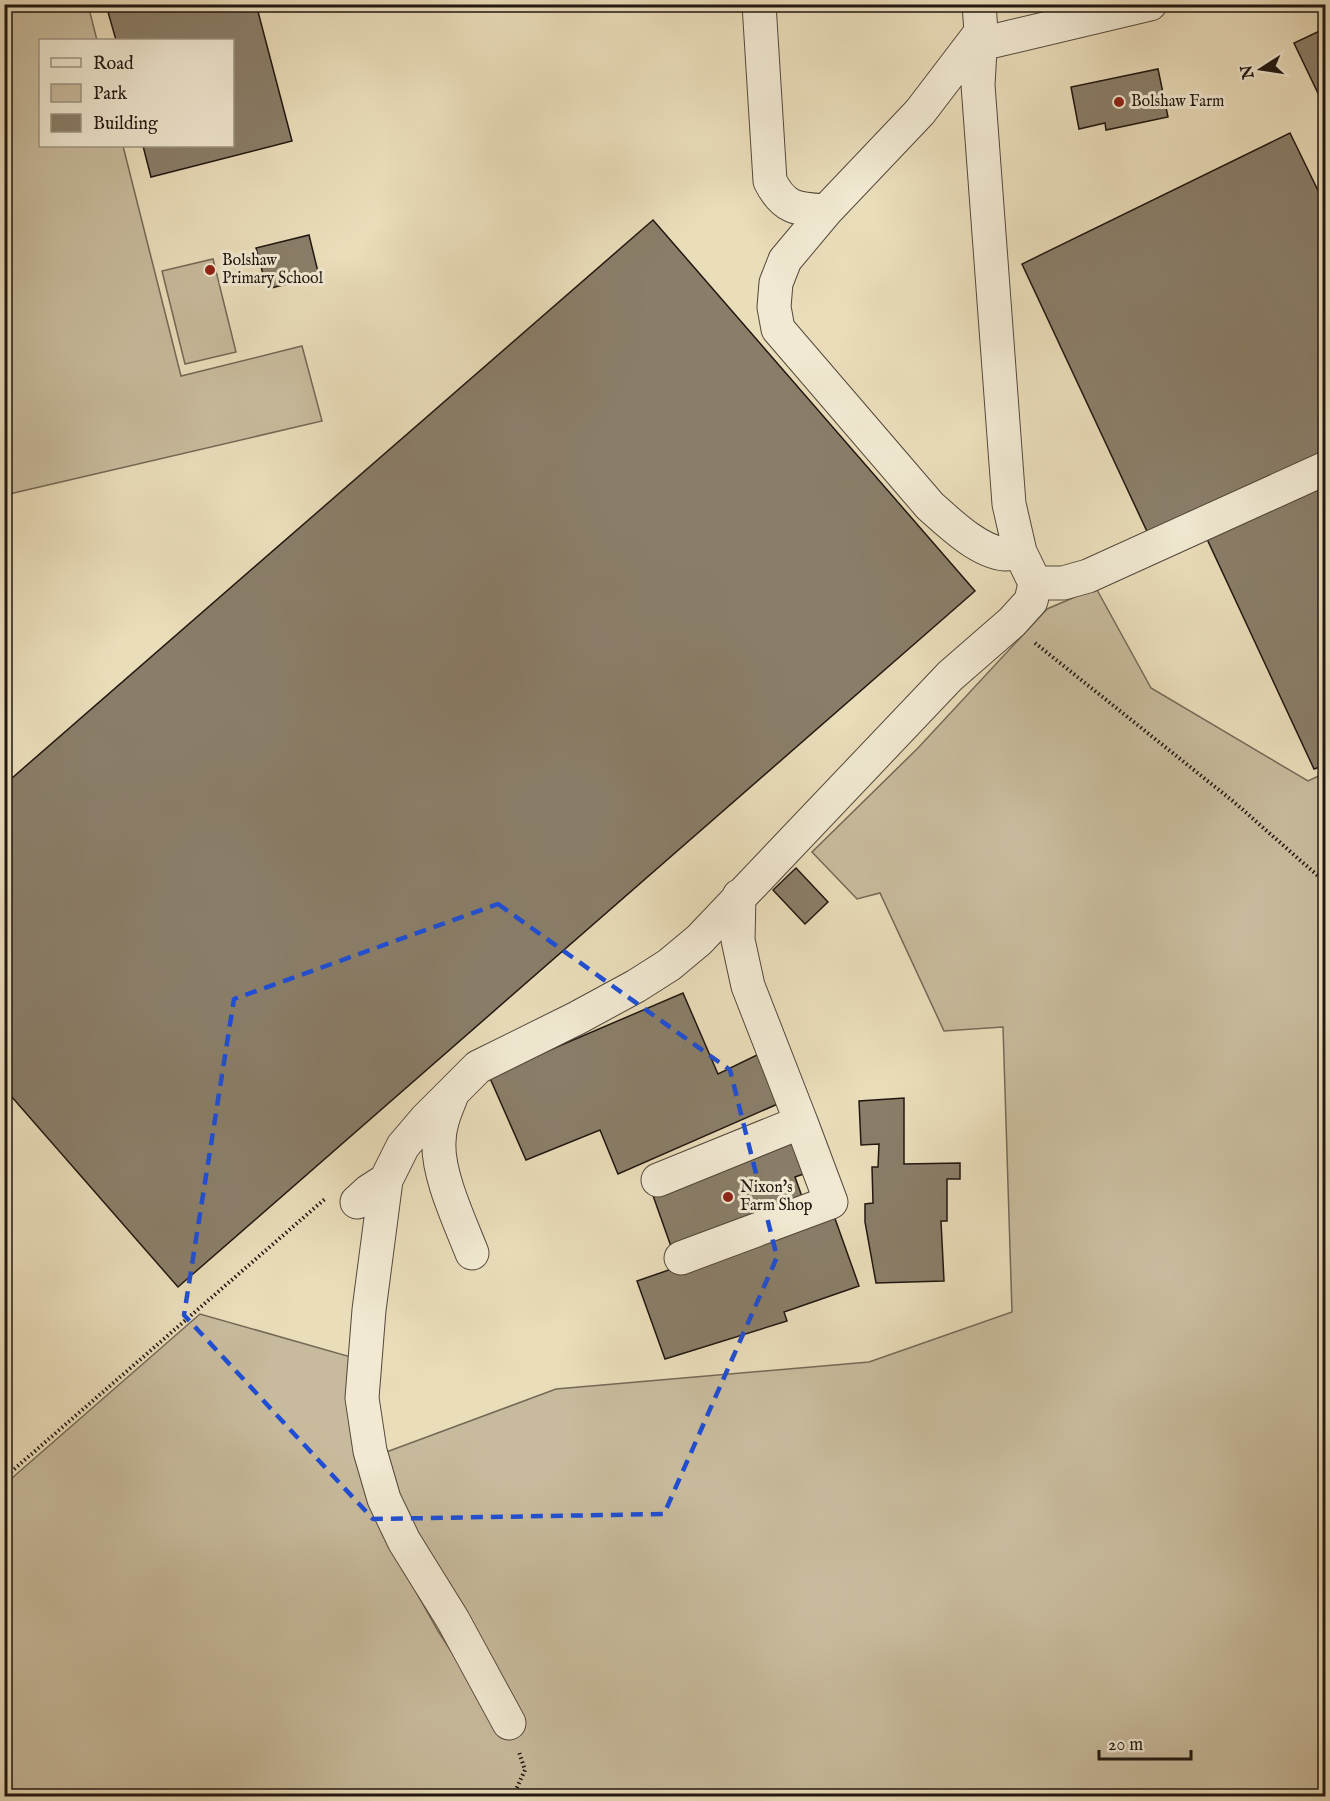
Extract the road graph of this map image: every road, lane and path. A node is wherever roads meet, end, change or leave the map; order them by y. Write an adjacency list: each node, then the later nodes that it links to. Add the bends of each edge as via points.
1 (759, 4): 4 (lane, via 770,181 787,205)
2 (1150, 4): 3 (lane)
3 (980, 27): 4 (lane, via 920,112); 6 (lane, via 978,85 1009,504)
4 (826, 211): 6 (lane, via 785,260 776,283 774,307 778,329 930,506 981,546 1005,554)
5 (1326, 468): 7 (lane, via 1088,576 1063,583)
6 (1020, 552): 7 (lane)
7 (1035, 583): 8 (lane, via 1031,601)
8 (1012, 622): 9 (path, via 1234,802); 10 (lane, via 950,676)
9 (1326, 884)
10 (739, 896): 11 (lane, via 699,940 669,965 577,1018 478,1067); 12 (lane, via 738,940 748,986)
11 (452, 1093): 13 (lane, via 404,1146); 16 (lane, via 438,1142 440,1162)
12 (801, 1122): 14 (lane); 17 (lane, via 831,1202)
13 (386, 1180): 15 (lane, via 369,1191); 19 (lane, via 369,1310 363,1398 370,1451 384,1499 404,1541)
14 (658, 1180)
15 (345, 1197): 18 (path)
16 (472, 1253)
17 (681, 1258)
18 (4, 1478)
19 (509, 1723): 20 (path, via 525,1770)
20 (513, 1797)

